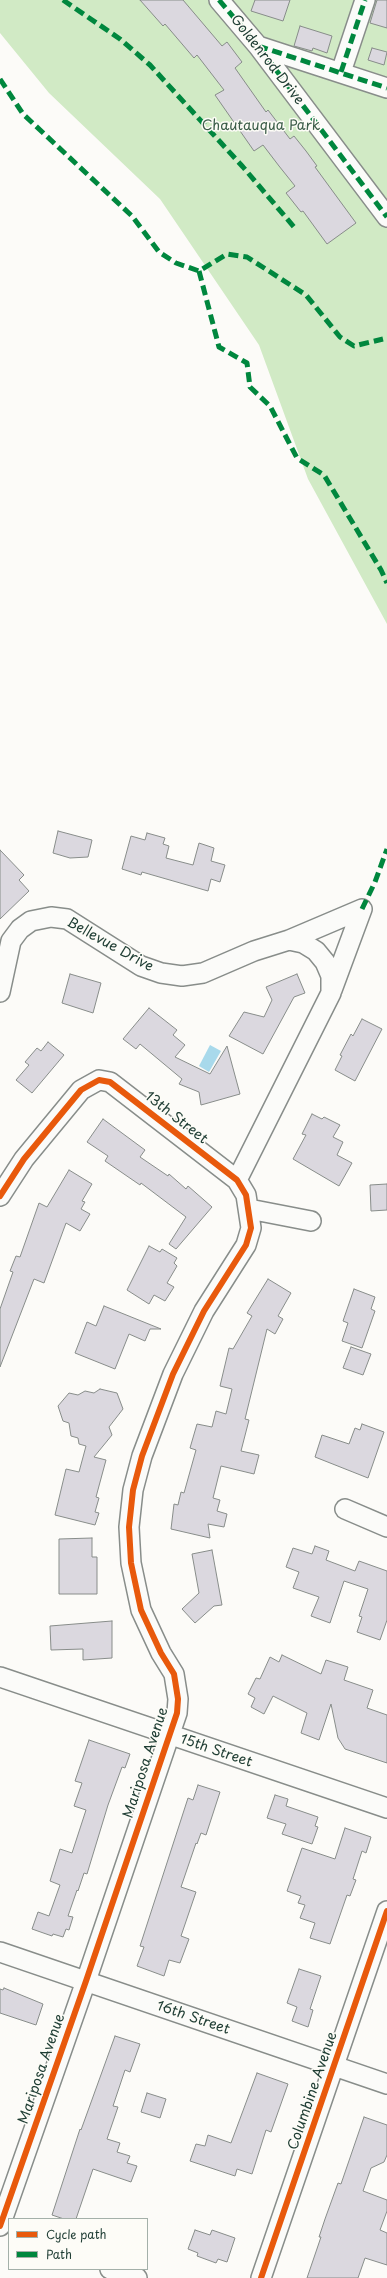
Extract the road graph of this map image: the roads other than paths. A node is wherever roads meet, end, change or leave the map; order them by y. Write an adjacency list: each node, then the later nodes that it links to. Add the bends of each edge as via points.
1 (219, 0): 3 (street, Goldenrod Drive)
2 (365, 0): 4 (street)
3 (258, 46): 4 (street); 6 (street, Goldenrod Drive)
4 (341, 72): 5 (street)
5 (387, 88)
6 (387, 217)
7 (289, 940): 8 (street, Bellevue Drive, via 254,951 212,970 182,976 161,974 142,966 67,919 51,917 31,921 11,942); 9 (street, via 303,943 316,951 326,962 331,976); 9 (street, Bellevue Drive, via 362,909)
8 (0, 992)
9 (331, 993): 10 (street)
10 (237, 1180): 11 (street, 13th Street, via 110,1082 98,1080 81,1090 24,1159); 12 (street, Mariposa Avenue, via 246,1195)
11 (0, 1196)
12 (249, 1209): 13 (street); 17 (street, Mariposa Avenue, via 251,1228 246,1245 204,1311 174,1374 142,1456 133,1490 129,1526 131,1563 141,1610 174,1674 178,1699 177,1713)
13 (311, 1221)
14 (345, 1509): 15 (street)
15 (387, 1527)
16 (0, 1677): 17 (street, 15th Street)
17 (168, 1735): 18 (street, 15th Street); 21 (street, Mariposa Avenue)
18 (387, 1808)
19 (387, 1911): 22 (street, Columbine Avenue)
20 (0, 1952): 21 (street, 16th Street)
21 (86, 1981): 22 (street, 16th Street); 24 (street, Mariposa Avenue)
22 (335, 2067): 23 (street, 16th Street); 27 (street, Columbine Avenue)
23 (387, 2084)
24 (0, 2226)
25 (113, 2270): 26 (street)
26 (136, 2278)
27 (261, 2278)

